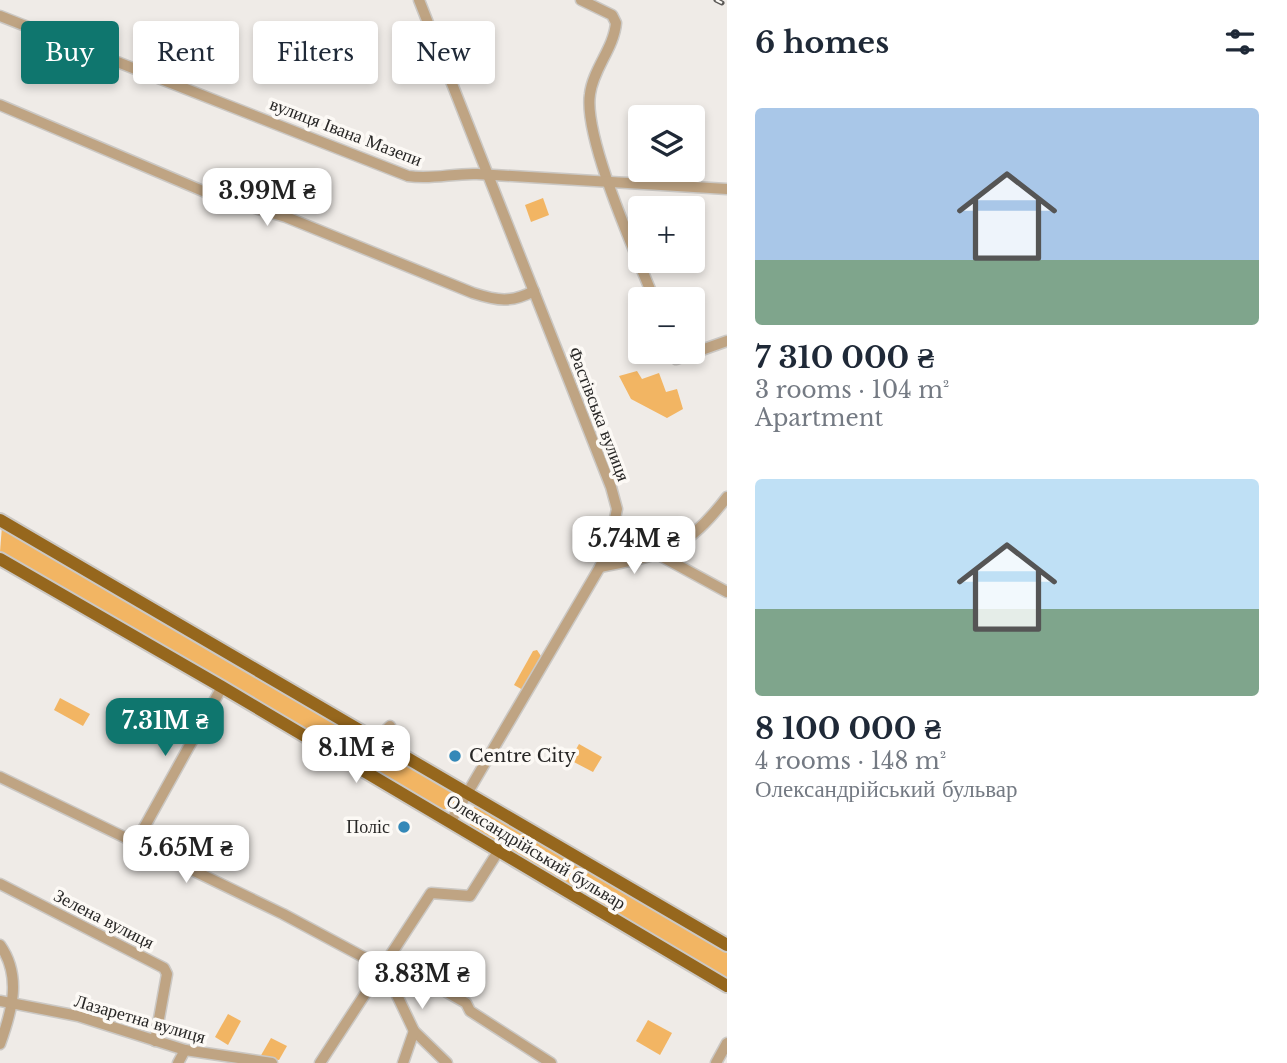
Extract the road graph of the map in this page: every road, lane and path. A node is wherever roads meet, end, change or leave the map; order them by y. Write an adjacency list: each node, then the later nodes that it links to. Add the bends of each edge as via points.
1 (419, 0): 5 (street, Фастівська вулиця)
2 (581, 0): 6 (street, via 612,15 616,23 590,94 590,118)
3 (0, 16): 5 (street, вулиця Івана Мазепи, via 408,176)
4 (0, 105): 9 (street, via 217,197 286,217 473,293 503,302)
5 (489, 175): 6 (street, вулиця Івана Мазепи); 9 (street, Фастівська вулиця)
6 (610, 184): 7 (street, вулиця Івана Мазепи); 8 (street)
7 (727, 189)
8 (649, 287)
9 (534, 291): 14 (street, Фастівська вулиця, via 611,487 617,509)
10 (727, 341): 11 (street)
11 (705, 349)
12 (727, 498): 15 (street, via 709,520)
13 (0, 520): 21 (main road, Олександрійський бульвар)
14 (613, 530): 15 (street); 17 (street, Фастівська вулиця)
15 (663, 555): 17 (street); 18 (street)
16 (0, 559): 19 (main road, Олександрійський бульвар)
17 (600, 567): 23 (street, Фастівська вулиця)
18 (727, 592)
19 (222, 687): 24 (main road, Олександрійський бульвар); 25 (street)
20 (390, 726): 21 (street)
21 (376, 740): 23 (main road, Олександрійський бульвар)
22 (0, 777): 25 (street)
23 (466, 794): 24 (street, Фастівська вулиця); 29 (main road, Олександрійський бульвар)
24 (451, 821): 26 (main road, Олександрійський бульвар)
25 (135, 844): 30 (street)
26 (499, 850): 30 (street, via 470,896 431,893); 31 (main road, Олександрійський бульвар)
27 (0, 884): 36 (street, Зелена вулиця, via 164,968 167,974)
28 (0, 945): 34 (street, via 9,957)
29 (727, 945)
30 (384, 968): 35 (street); 42 (street)
31 (727, 986)
32 (445, 991): 45 (street)
33 (0, 1001): 34 (street, Лазаретна вулиця)
34 (14, 1003): 36 (street, Лазаретна вулиця, via 78,1016); 38 (street)
35 (414, 1031): 43 (street); 44 (street)
36 (155, 1041): 39 (street, Лазаретна вулиця)
37 (727, 1043): 46 (street)
38 (0, 1044)
39 (186, 1050): 40 (street); 41 (street, Лазаретна вулиця)
40 (178, 1063)
41 (272, 1063)
42 (320, 1063)
43 (403, 1063)
44 (447, 1063)
45 (551, 1063)
46 (716, 1063)

